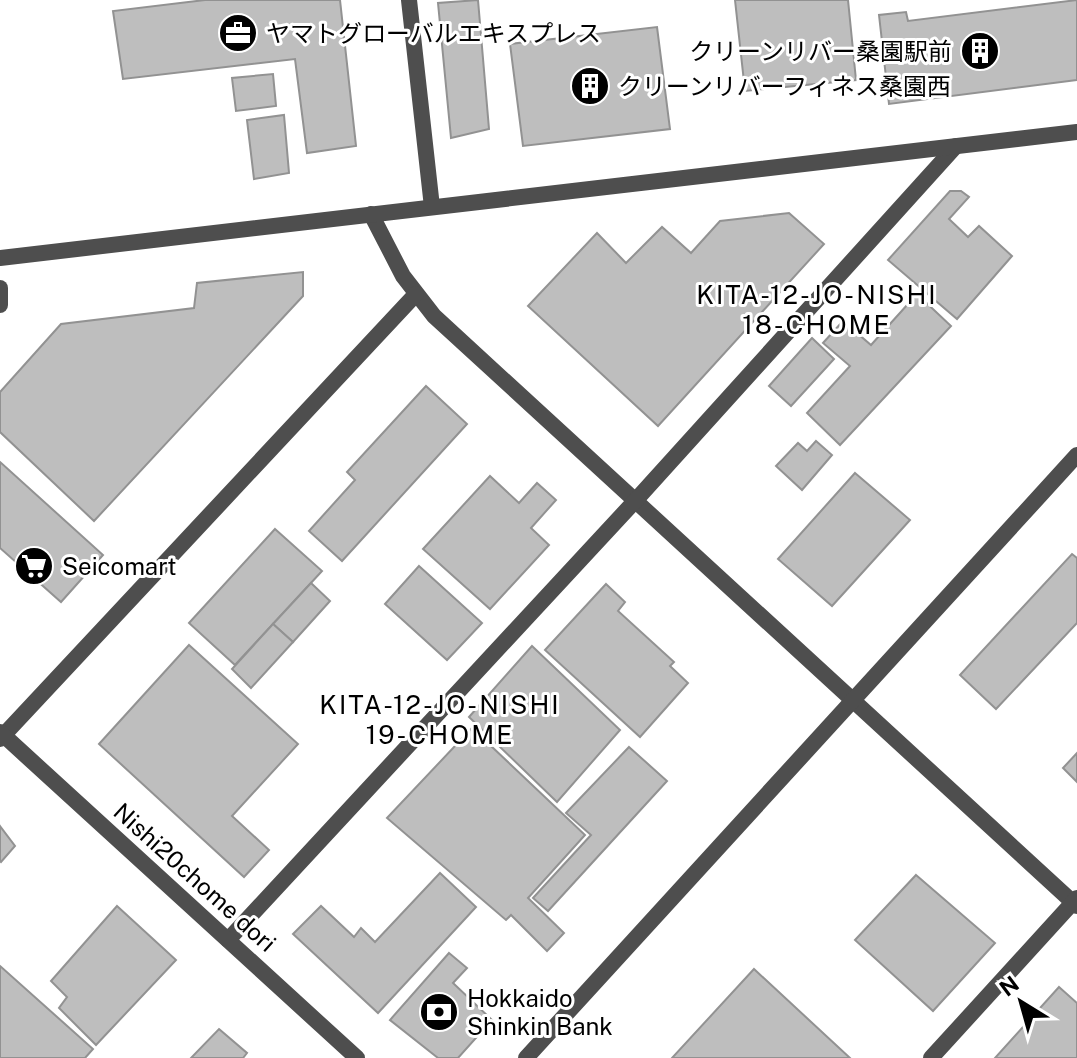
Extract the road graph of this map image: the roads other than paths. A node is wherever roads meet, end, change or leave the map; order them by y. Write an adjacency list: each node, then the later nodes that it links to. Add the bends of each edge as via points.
1 (409, 0): 4 (street)
2 (1077, 132): 3 (street)
3 (956, 146): 4 (street); 11 (street)
4 (432, 207): 5 (street)
5 (371, 214): 6 (street); 8 (street)
6 (0, 258)
7 (0, 288): 9 (street)
8 (416, 294): 11 (street); 13 (street)
9 (0, 305)
10 (1077, 455): 12 (street)
11 (635, 501): 12 (street); 15 (street)
12 (852, 703): 14 (street); 17 (street)
13 (1, 735): 15 (street, Nishi20chome dori)
14 (1076, 902): 18 (street)
15 (228, 940): 16 (street, Nishi20chome dori)
16 (357, 1058)
17 (526, 1058)
18 (931, 1058)

